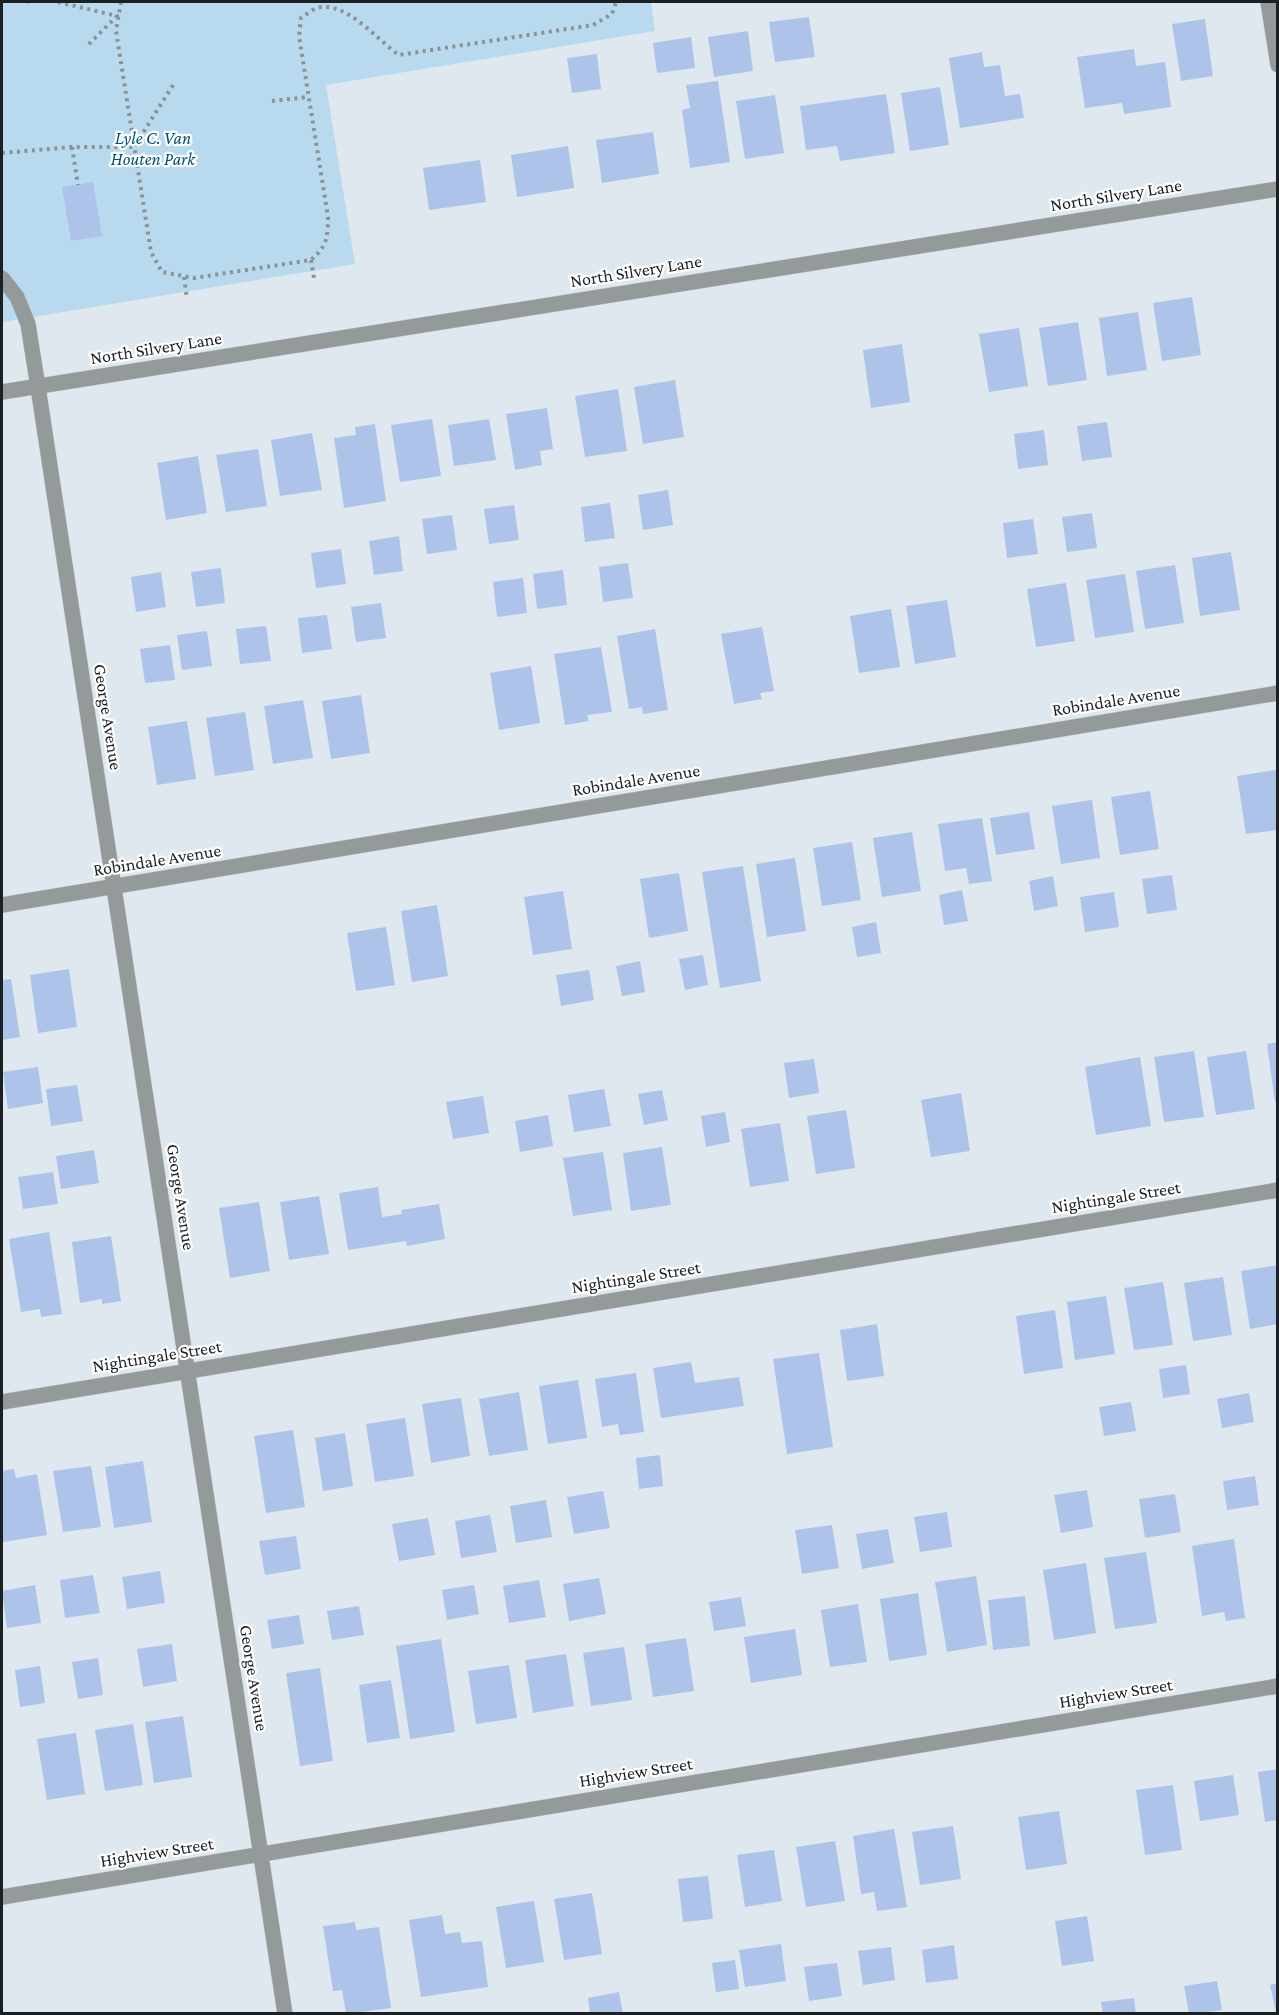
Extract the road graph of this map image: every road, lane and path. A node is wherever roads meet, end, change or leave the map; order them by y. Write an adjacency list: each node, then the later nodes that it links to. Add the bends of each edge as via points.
1 (58, 2): 5 (path)
2 (121, 2): 5 (path)
3 (616, 2): 9 (path, via 612,14 593,25 399,55 350,15 334,7 317,8 301,18 299,36)
4 (1268, 2): 7 (street)
5 (117, 16): 6 (path); 12 (path)
6 (87, 46)
7 (1278, 65)
8 (175, 82): 12 (path)
9 (308, 97): 10 (path); 16 (path, via 328,217 323,250)
10 (272, 101)
11 (72, 147): 12 (path); 13 (path); 14 (path)
12 (134, 147): 17 (path, via 151,252 162,272)
13 (2, 153)
14 (78, 185)
15 (1278, 189): 21 (street, North Silvery Lane)
16 (311, 260): 17 (path); 19 (path)
17 (184, 277): 20 (path)
18 (2, 278): 21 (street, George Avenue, via 17,297 28,324)
19 (314, 278)
20 (187, 299)
21 (38, 387): 22 (street, North Silvery Lane); 24 (street, George Avenue)
22 (2, 392)
23 (1278, 693): 24 (street, Robindale Avenue)
24 (114, 887): 25 (street, Robindale Avenue); 27 (street, George Avenue)
25 (2, 905)
26 (1278, 1190): 27 (street, Nightingale Street)
27 (188, 1371): 28 (street, Nightingale Street); 30 (street, George Avenue)
28 (2, 1402)
29 (1278, 1686): 30 (street, Highview Street)
30 (261, 1854): 31 (street, Highview Street); 32 (street, George Avenue)
31 (2, 1897)
32 (285, 2013)

